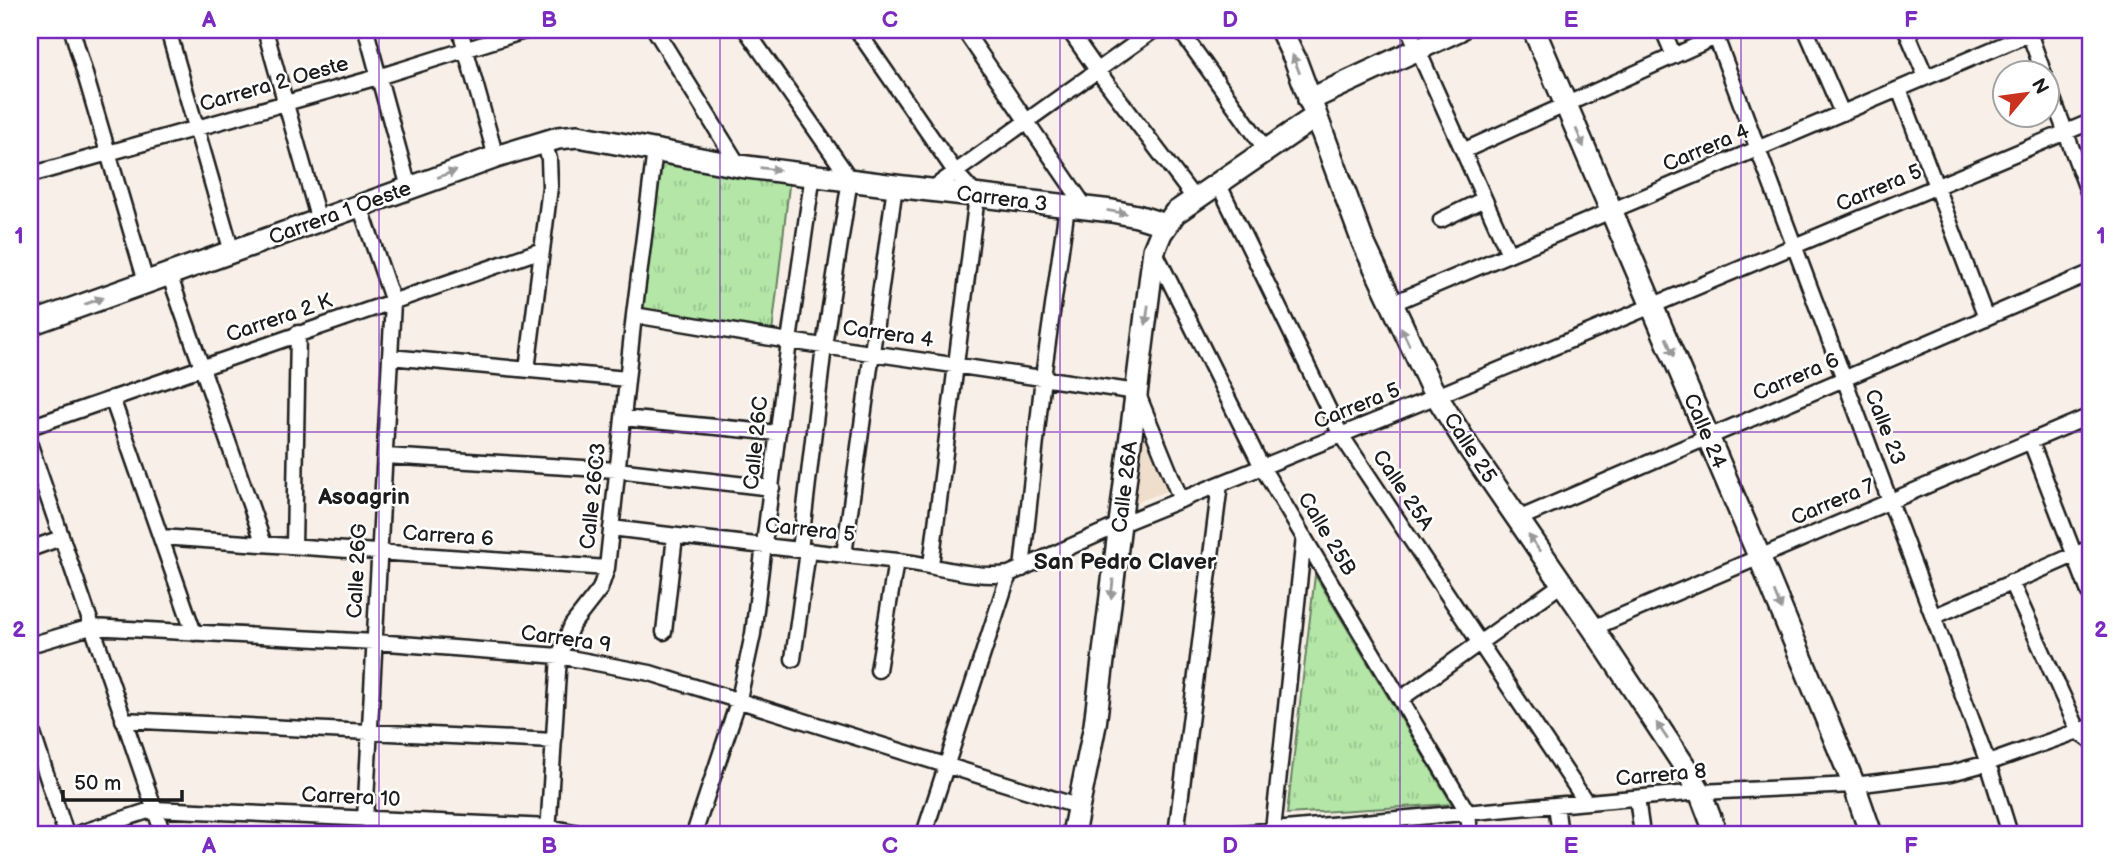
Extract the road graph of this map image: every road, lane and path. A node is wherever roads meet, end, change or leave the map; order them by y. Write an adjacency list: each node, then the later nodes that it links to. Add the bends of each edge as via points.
1 (72, 30): 45 (street)
2 (168, 30): 38 (street)
3 (265, 30): 31 (street)
4 (366, 30): 28 (street)
5 (460, 30): 24 (street)
6 (528, 30): 24 (street, Carrera 2 Oeste)
7 (746, 30): 51 (street)
8 (857, 30): 48 (street)
9 (964, 30): 36 (street)
10 (1069, 30): 27 (street)
11 (1154, 30): 27 (street)
12 (1180, 30): 43 (street)
13 (1281, 30): 33 (street, Calle 25, one-way to 13)
14 (1459, 30): 23 (street)
15 (1534, 30): 32 (street, Calle 24)
16 (1662, 30): 25 (street)
17 (1731, 30): 22 (street)
18 (1806, 30): 34 (street)
19 (1906, 30): 29 (street)
20 (659, 31): 47 (street)
21 (2031, 31): 26 (street); 29 (street, Carrera 4)
22 (1716, 37): 25 (street); 41 (street, Calle 23)
23 (1413, 39): 33 (street); 44 (street)
24 (465, 49): 28 (street, Carrera 2 Oeste); 46 (street)
25 (1674, 56): 32 (street)
26 (2040, 60)
27 (1097, 70): 36 (street); 59 (street)
28 (378, 77): 31 (street, Carrera 2 Oeste); 55 (street)
29 (1926, 77): 30 (street, Carrera 4)
30 (1899, 89): 34 (street, Carrera 4); 54 (street)
31 (286, 103): 38 (street, Carrera 2 Oeste); 65 (street)
32 (1566, 105): 44 (street); 63 (street, Calle 24, one-way to 63)
33 (1312, 108): 43 (street); 76 (street, Calle 25)
34 (1842, 113): 41 (street, Carrera 4)
35 (2060, 116): 39 (street)
36 (1027, 121): 48 (street); 62 (street)
37 (2090, 122): 39 (street, Carrera 5)
38 (195, 128): 45 (street, Carrera 2 Oeste); 70 (street)
39 (2066, 132): 54 (street, Carrera 5); 58 (street)
40 (544, 141): 42 (street, Carrera 1 Oeste, via 578,136); 46 (street, Carrera 1 Oeste); 68 (street, via 550,187)
41 (1758, 149): 63 (street, Carrera 4); 67 (street, Calle 23)
42 (654, 150): 47 (street, Carrera 3); 78 (street, Calle 26C3)
43 (1266, 150): 52 (street)
44 (1463, 151): 60 (street)
45 (107, 154): 50 (street, Carrera 2 Oeste); 74 (street)
46 (496, 156): 55 (street, Carrera 1 Oeste, one-way to 46)
47 (739, 166): 49 (street, Carrera 3, one-way to 49)
48 (956, 173): 56 (street); 57 (street)
49 (813, 174): 51 (street, Carrera 3); 82 (street, Calle 26C)
50 (30, 175)
51 (850, 179): 53 (street, Carrera 3); 83 (street)
52 (1218, 183): 59 (street); 99 (street, Calle 25A)
53 (895, 187): 56 (street, Carrera 3); 84 (street)
54 (1936, 187): 67 (street, Carrera 5); 79 (street)
55 (410, 188): 61 (street, Carrera 1 Oeste)
56 (929, 191): 57 (street, Carrera 3)
57 (976, 196): 62 (street, Carrera 3); 87 (street)
58 (2090, 197)
59 (1194, 198): 66 (street)
60 (1484, 199): 64 (street); 71 (street)
61 (360, 206): 65 (street, Carrera 1 Oeste); 75 (street, Calle 26G)
62 (1076, 207): 66 (street, Carrera 3, one-way to 66); 89 (street)
63 (1611, 211): 71 (street, Carrera 4); 77 (street, Calle 24)
64 (1441, 220)
65 (319, 221): 70 (street, Carrera 1 Oeste)
66 (1166, 225): 69 (street, Calle 26A)
67 (1794, 246): 77 (street, Carrera 5); 91 (street, Calle 23)
68 (542, 250): 75 (street, Carrera 2 K); 88 (street)
69 (1154, 250): 92 (street, Calle 26A, one-way to 92); 104 (street, Calle 25B)
70 (232, 252): 73 (street, Carrera 1 Oeste)
71 (1509, 254): 76 (street, Carrera 4)
72 (2090, 273): 79 (street, Carrera 6)
73 (169, 274): 74 (street, Carrera 1 Oeste); 86 (street)
74 (146, 282): 80 (street, Carrera 1 Oeste, one-way to 74)
75 (393, 302): 81 (street, Carrera 2 K); 85 (street, Calle 26G)
76 (1391, 304): 93 (street, Calle 25, one-way to 76)
77 (1652, 306): 93 (street, Carrera 5); 100 (street, Calle 24, one-way to 100)
78 (634, 315): 82 (street, Carrera 4); 90 (street, Calle 26C3)
79 (1986, 318): 91 (street, Carrera 6)
80 (30, 324)
81 (299, 334): 86 (street, Carrera 2 K); 118 (street)
82 (789, 341): 83 (street, Carrera 4); 98 (street, Calle 26C)
83 (824, 346): 84 (street, Carrera 4); 122 (street)
84 (872, 353): 87 (street, Carrera 4); 124 (street)
85 (390, 357): 88 (street); 103 (street, Calle 26G)
86 (201, 366): 94 (street, Carrera 2 K); 117 (street)
87 (957, 366): 89 (street, Carrera 4); 128 (street)
88 (527, 370): 90 (street)
89 (1043, 377): 92 (street, Carrera 4); 130 (street)
90 (627, 379): 96 (street, Calle 26C3)
91 (1844, 379): 100 (street, Carrera 6); 109 (street, Calle 23)
92 (1137, 392): 108 (street); 111 (street, Calle 26A)
93 (1437, 396): 99 (street, Carrera 5); 110 (street, Calle 25)
94 (112, 398): 97 (street, Carrera 2 K); 114 (street)
95 (2090, 416): 101 (street, Carrera 7)
96 (623, 418): 98 (street); 105 (street, Calle 26C3)
97 (30, 427)
98 (778, 433): 107 (street, Calle 26C)
99 (1340, 435): 104 (street, Carrera 5); 140 (street, Calle 25A)
100 (1708, 437): 110 (street, Carrera 6); 126 (street, Calle 24)
101 (2031, 442): 109 (street, Carrera 7); 125 (street)
102 (31, 450): 116 (street)
103 (384, 456): 105 (street); 123 (street, Calle 26G)
104 (1262, 467): 106 (street, Carrera 5); 115 (street, Calle 25B)
105 (617, 470): 107 (street); 112 (street, Calle 26C3)
106 (1220, 484): 108 (street, Carrera 5); 174 (street)
107 (772, 488): 119 (street, Calle 26C)
108 (1181, 500): 111 (street, Carrera 5)
109 (1890, 501): 126 (street, Carrera 7); 134 (street, Calle 23)
110 (1518, 519): 132 (street, Calle 25, one-way to 110)
111 (1121, 524): 130 (street, Carrera 5); 159 (street, Calle 26A, one-way to 159)
112 (611, 528): 113 (street, Carrera 5); 129 (street, Calle 26C3)
113 (675, 536): 119 (street, Carrera 5); 138 (street)
114 (161, 537): 117 (street, Carrera 6); 137 (street)
115 (1304, 537): 145 (street, Calle 25B); 164 (street)
116 (61, 538): 121 (street); 135 (street)
117 (264, 544): 118 (street, Carrera 6)
118 (294, 546): 123 (street, Carrera 6)
119 (765, 547): 122 (street, Carrera 5); 146 (street, Calle 26C, via 754,634)
120 (2090, 548): 125 (street)
121 (30, 549)
122 (804, 551): 124 (street, Carrera 5); 143 (street)
123 (380, 552): 129 (street, Carrera 6); 139 (street, Calle 26G)
124 (844, 555): 127 (street, Carrera 5)
125 (2074, 555): 131 (street); 133 (street)
126 (1759, 556): 136 (street, Carrera 7); 154 (street, Calle 24, one-way to 154)
127 (896, 561): 128 (street, Carrera 5); 144 (street)
128 (931, 565): 130 (street, Carrera 5, via 979,574)
129 (607, 568): 142 (street, Calle 26C3, via 600,590 572,625)
130 (1016, 571): 153 (street)
131 (2011, 582): 134 (street); 150 (street)
132 (1562, 584): 136 (street, Calle 25); 140 (street)
133 (2090, 595)
134 (1934, 617): 152 (street, Calle 23)
135 (91, 627): 137 (street, Carrera 9); 141 (street, Carrera 9); 147 (street)
136 (1593, 628): 155 (street, Calle 25, one-way to 136)
137 (194, 632): 139 (street, Carrera 9)
138 (664, 632)
139 (375, 642): 142 (street, Carrera 9); 149 (street, Calle 26G)
140 (1480, 642): 145 (street); 157 (street, Calle 25A)
141 (30, 645)
142 (559, 656): 146 (street, Carrera 9, via 650,673); 151 (street, Calle 26C3)
143 (793, 659)
144 (878, 670)
145 (1402, 698): 161 (street, Calle 25B)
146 (739, 699): 153 (street, Carrera 9); 171 (street, Calle 26C)
147 (123, 720): 149 (street); 160 (street)
148 (30, 725): 167 (street)
149 (370, 732): 151 (street); 162 (street, Calle 26G)
150 (2086, 733): 152 (street, Carrera 8)
151 (554, 741): 165 (street, Calle 26C3)
152 (1988, 763): 154 (street, Carrera 8, via 1951,773); 181 (street, Calle 23)
153 (946, 765): 159 (street, Carrera 9); 172 (street)
154 (1854, 785): 155 (street, Carrera 8); 180 (street, Calle 24)
155 (1700, 792): 156 (street, Carrera 8); 179 (street, Calle 25)
156 (1637, 797): 157 (street, Carrera 8); 178 (street)
157 (1586, 802): 158 (street, Carrera 8)
158 (1556, 805): 161 (street, Carrera 8); 177 (street)
159 (1080, 807): 173 (street, Calle 26A)
160 (154, 809): 162 (street, Carrera 10); 168 (street, Carrera 10); 169 (street)
161 (1468, 813): 163 (street, Carrera 8); 176 (street, Calle 25B)
162 (365, 819): 165 (street, Carrera 10)
163 (1381, 827): 166 (street, Carrera 8)
164 (1273, 830): 166 (street, Carrera 8); 175 (street, Carrera 8)
165 (548, 831): 170 (street, Carrera 10)
166 (1295, 831)
167 (66, 834)
168 (77, 834)
169 (163, 834)
170 (584, 834)
171 (694, 834)
172 (924, 834)
173 (1073, 834)
174 (1177, 834)
175 (1228, 834)
176 (1470, 834)
177 (1560, 834)
178 (1642, 834)
179 (1716, 834)
180 (1871, 834)
181 (2010, 834)

